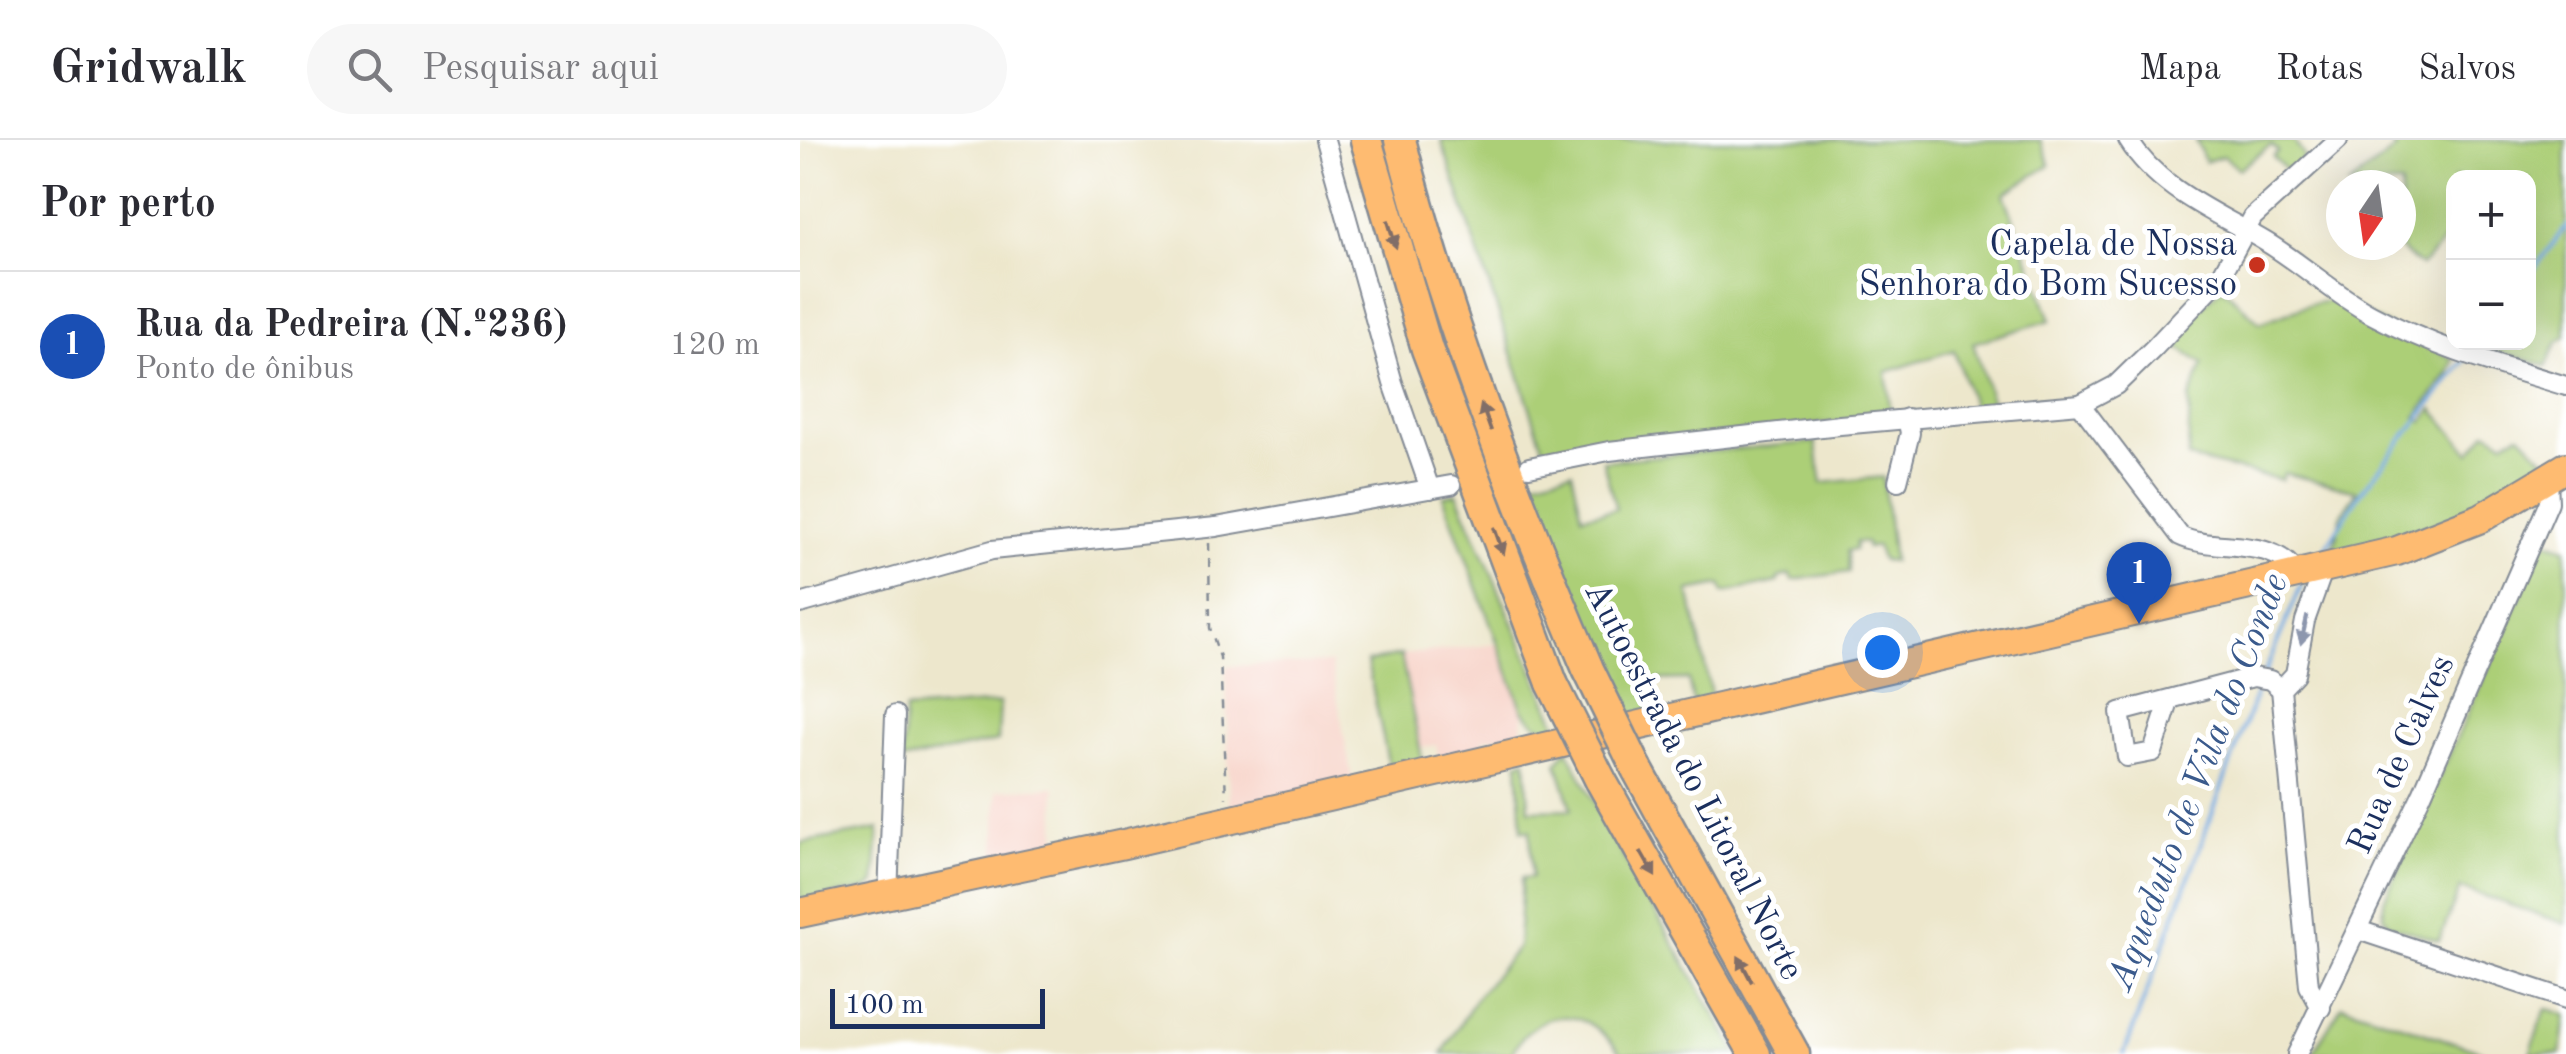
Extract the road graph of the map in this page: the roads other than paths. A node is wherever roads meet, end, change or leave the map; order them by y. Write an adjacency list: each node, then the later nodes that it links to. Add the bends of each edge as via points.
1 (1325, 140): 14 (street)
2 (1366, 140): 25 (highway, Autoestrada do Litoral Norte, one-way to 25, bridge, via 1428,349 1552,683)
3 (1400, 140): 26 (highway, Autoestrada do Litoral Norte, one-way to 3, bridge, via 1636,769 1524,521)
4 (2128, 140): 6 (street, via 2145,168)
5 (2338, 140): 6 (street, via 2253,217)
6 (2247, 232): 7 (street, via 2385,321); 8 (street, via 2220,278 2155,348 2116,385)
7 (2566, 386)
8 (2080, 404): 9 (street); 15 (street, via 2180,536 2268,554)
9 (1907, 418): 10 (street, via 1609,451); 12 (street, via 1910,433)
10 (1529, 467)
11 (2557, 472): 15 (main road, via 2482,518 2428,540); 22 (street, Rua de Calves)
12 (1898, 482)
13 (1451, 485): 14 (street)
14 (1430, 489): 16 (street, via 1209,528 992,550)
15 (2311, 572): 17 (street, one-way to 17, via 2295,674); 20 (main road)
16 (800, 604)
17 (2281, 689): 18 (street, via 2253,677); 24 (street, via 2308,986)
18 (2169, 702)
19 (895, 715): 20 (street)
20 (888, 896): 21 (main road)
21 (800, 913)
22 (2358, 930): 23 (street); 24 (street, Rua de Calves)
23 (2566, 999)
24 (2321, 1008): 27 (street, Rua de Calves)
25 (1755, 1054)
26 (1794, 1054)
27 (2296, 1054)

